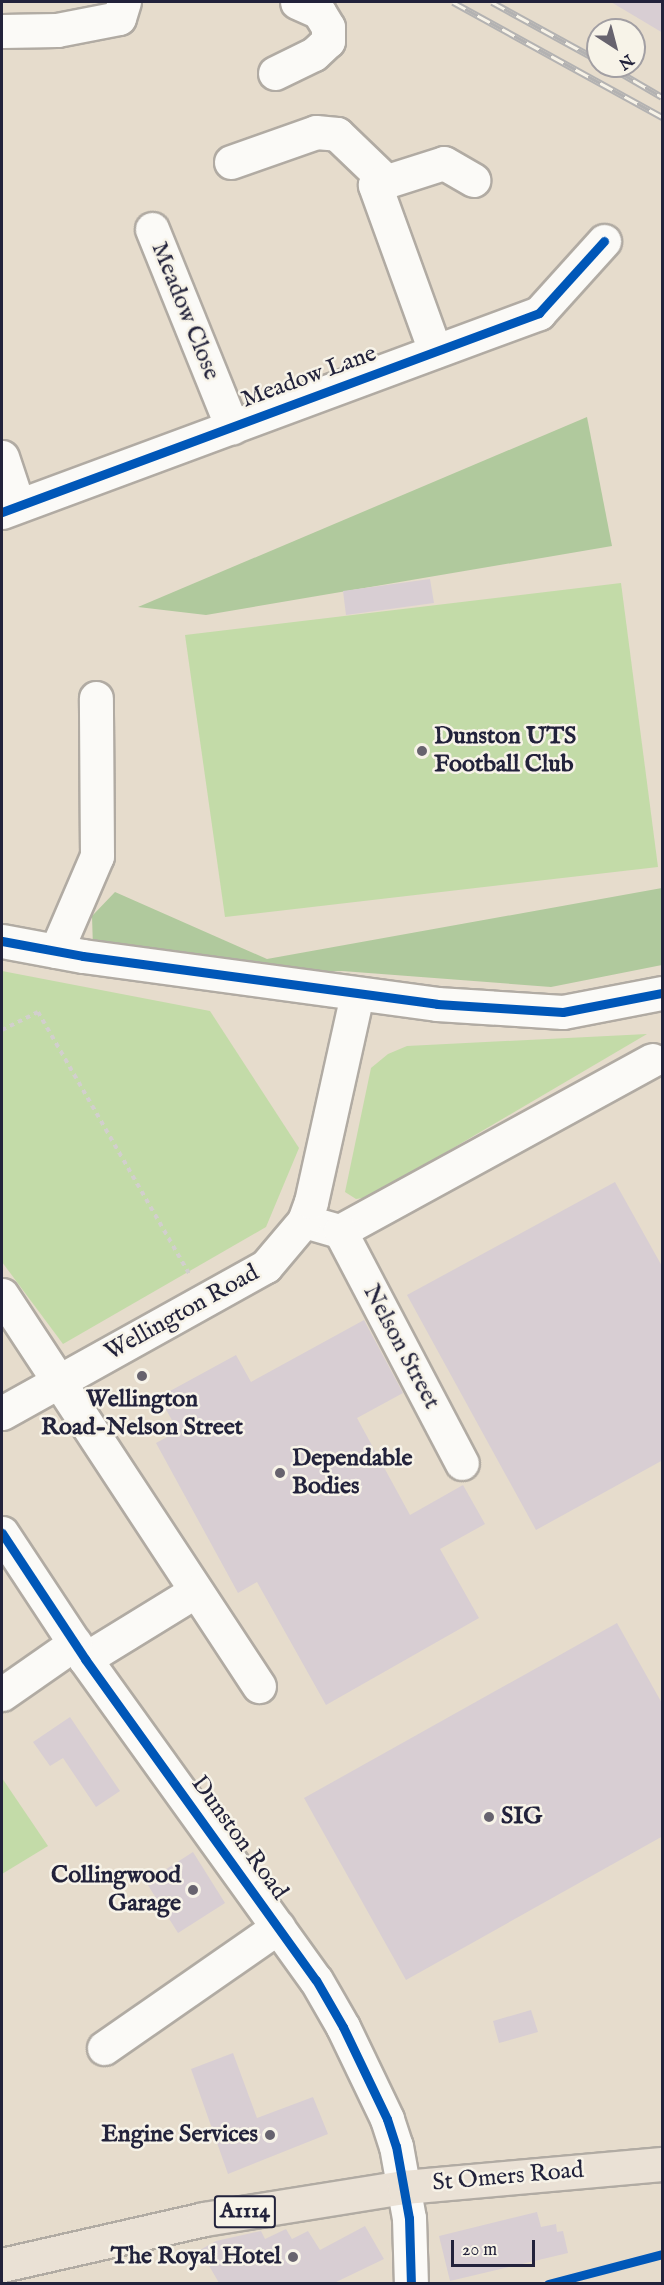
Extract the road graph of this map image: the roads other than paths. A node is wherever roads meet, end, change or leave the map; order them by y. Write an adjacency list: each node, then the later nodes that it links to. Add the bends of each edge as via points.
1 (124, 2): 3 (street, via 119,18 57,30)
2 (297, 2): 4 (street, via 319,12 328,27 327,41 314,54)
3 (2, 31)
4 (275, 72)
5 (231, 162): 7 (street, via 316,132 337,135)
6 (474, 180): 7 (street, via 444,163)
7 (386, 181): 10 (street, via 375,185)
8 (152, 230): 11 (street, Meadow Close)
9 (604, 241): 10 (street, Meadow Lane, via 539,313)
10 (435, 351): 11 (street, Meadow Lane)
11 (232, 427): 13 (street, Meadow Lane)
12 (2, 457): 13 (street)
13 (10, 508)
14 (96, 698): 16 (street, via 97,856)
15 (2, 941): 16 (street)
16 (56, 951): 18 (street)
17 (663, 993): 18 (street, via 563,1012)
18 (357, 995): 20 (street, Wellington Road)
19 (652, 1060): 21 (street)
20 (304, 1221): 21 (street); 23 (street, Wellington Road, via 266,1266)
21 (340, 1230): 25 (street, Nelson Street)
22 (2, 1295): 23 (street)
23 (61, 1381): 24 (street, Wellington Road); 27 (street)
24 (2, 1413)
25 (462, 1463)
26 (2, 1533): 28 (street, Dunston Road)
27 (194, 1592): 28 (street); 29 (street)
28 (80, 1651): 30 (street); 31 (street, Dunston Road)
29 (259, 1686)
30 (2, 1694)
31 (278, 1927): 32 (street); 34 (street, Dunston Road, via 316,1980 370,2081 396,2146)
32 (104, 2048)
33 (663, 2164): 34 (main road, St Omers Road / A1114)
34 (404, 2187): 35 (main road, St Omers Road / A1114, via 204,2218); 36 (street, Dunston Road)
35 (2, 2265)
36 (411, 2283)

